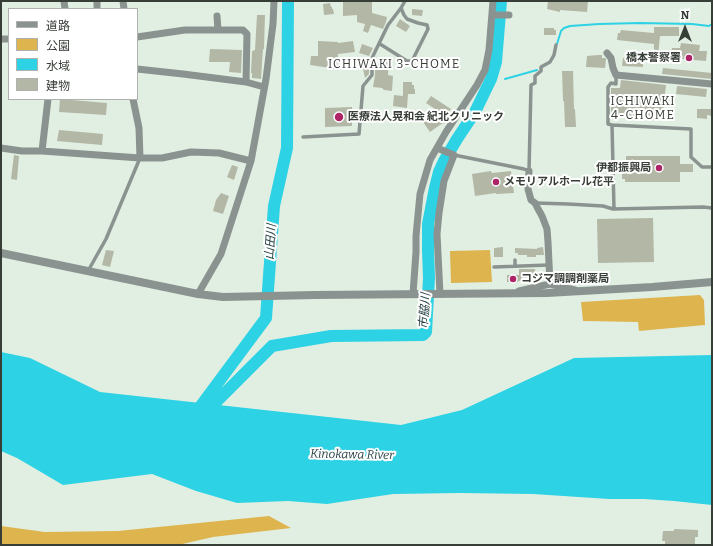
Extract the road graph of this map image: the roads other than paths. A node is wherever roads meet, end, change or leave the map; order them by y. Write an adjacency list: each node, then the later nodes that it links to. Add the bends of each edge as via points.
1 (274, 1): 17 (street)
2 (405, 1): 4 (lane)
3 (493, 1): 5 (street)
4 (401, 8): 10 (lane, via 388,25); 10 (lane, via 407,19 427,25 428,29 412,61 407,61)
5 (492, 15): 6 (street); 23 (street, via 485,70)
6 (509, 15)
7 (217, 16): 8 (street)
8 (218, 30): 9 (street, via 185,30); 15 (street, via 244,30 247,34)
9 (138, 37)
10 (380, 44): 21 (lane, via 372,58 372,75 363,86 359,134)
11 (556, 45): 29 (lane, via 550,62 540,68 541,71 535,76 535,83 531,84)
12 (606, 53): 14 (street, via 611,58)
13 (138, 69): 15 (street)
14 (616, 75): 16 (street); 20 (lane, via 616,84 611,83 608,87 608,124)
15 (246, 82): 17 (street)
16 (712, 84)
17 (264, 87): 27 (street)
18 (48, 100): 24 (street)
19 (134, 100): 26 (street, via 139,128)
20 (612, 125): 28 (lane, via 691,129 691,157 702,167); 32 (lane)
21 (303, 137)
22 (1, 148): 24 (street)
23 (437, 148): 25 (street); 43 (street, via 430,160 420,194)
24 (42, 151): 26 (street)
25 (454, 155): 29 (lane); 44 (street, via 444,181 439,212 437,234)
26 (140, 158): 27 (street, via 162,158 191,152 219,153); 38 (lane, via 106,239)
27 (251, 161): 42 (street, via 221,254)
28 (712, 167)
29 (529, 171): 30 (street, via 528,189 531,200)
30 (535, 203): 32 (lane, via 603,206); 35 (street, via 547,229)
31 (712, 208): 32 (lane)
32 (614, 209)
33 (1, 253): 38 (street)
34 (515, 260): 36 (lane)
35 (549, 265): 36 (lane); 40 (street)
36 (516, 266): 37 (lane)
37 (494, 267)
38 (88, 271): 42 (street)
39 (712, 282): 41 (street)
40 (550, 284): 41 (street); 45 (street)
41 (583, 291): 45 (street)
42 (198, 294): 43 (street, via 223,297)
43 (412, 294): 44 (street)
44 (440, 294): 45 (street)
45 (508, 294)

